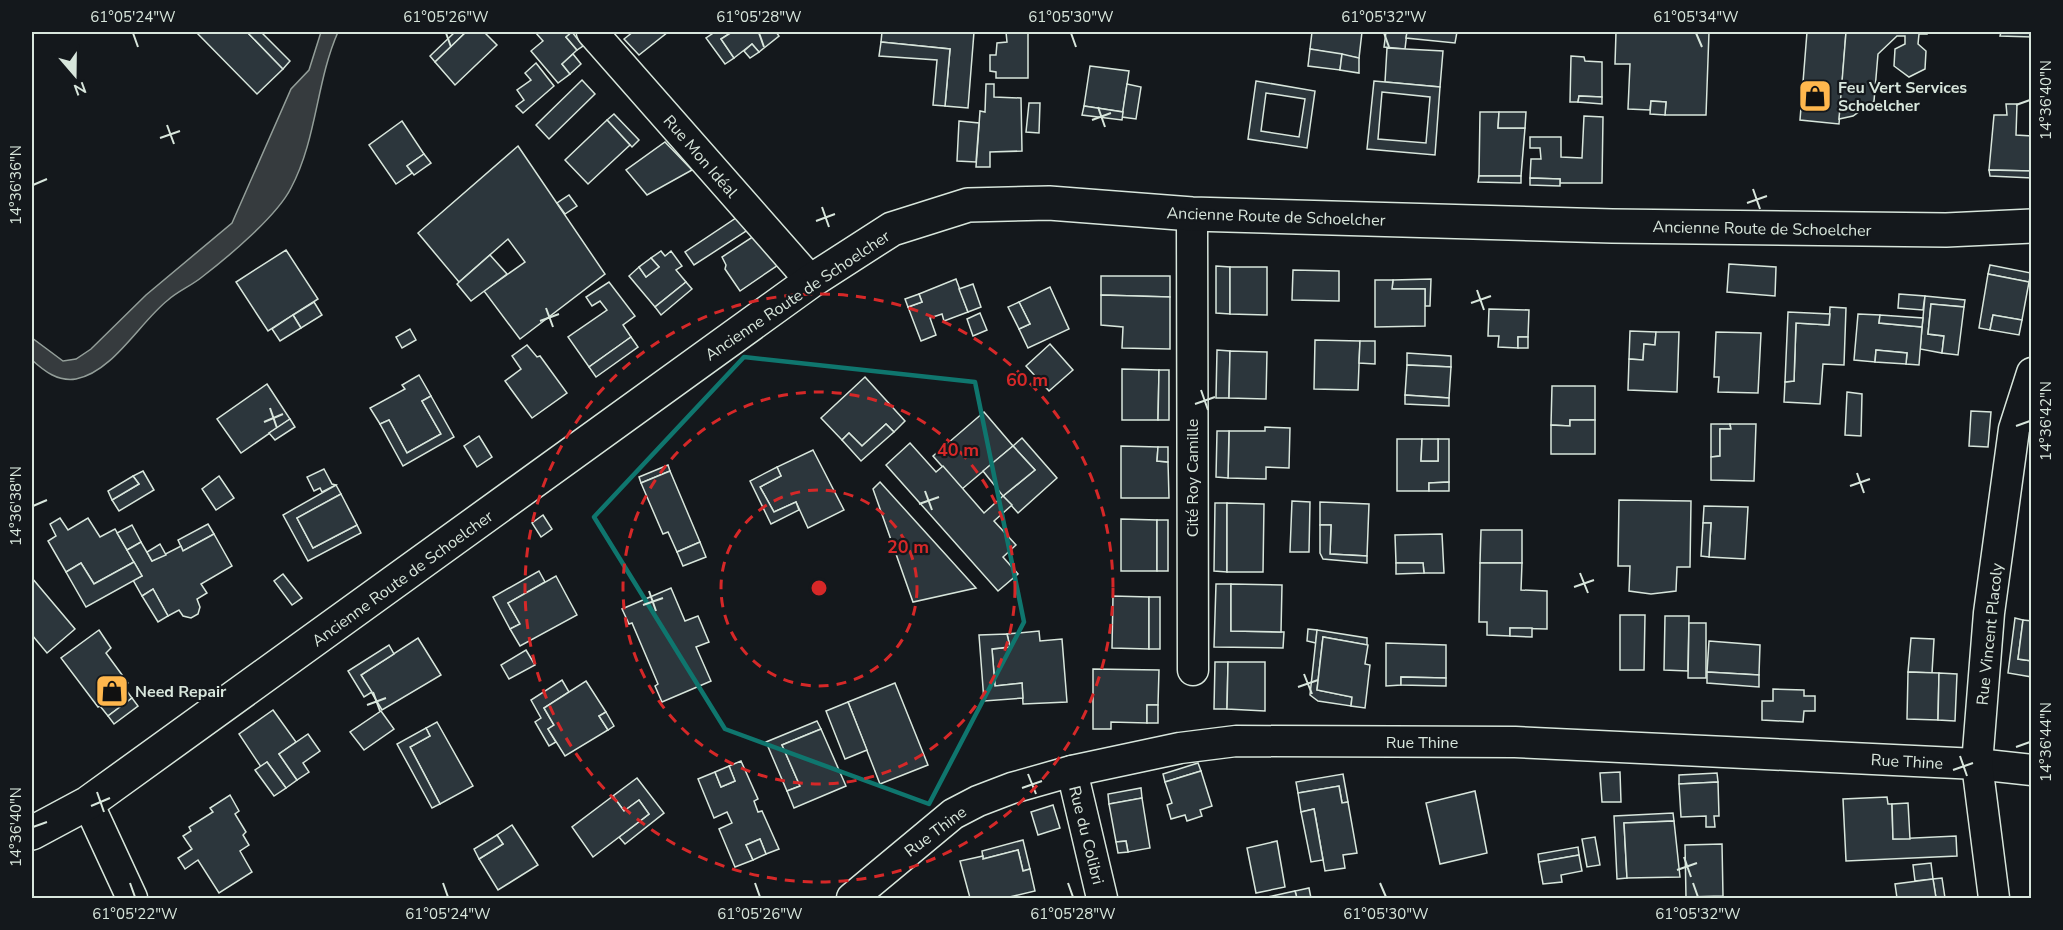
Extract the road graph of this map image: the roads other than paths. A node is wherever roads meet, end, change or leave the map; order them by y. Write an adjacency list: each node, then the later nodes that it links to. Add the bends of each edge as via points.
1 (592, 32): 4 (street, Rue Mon Idéal)
2 (1192, 214): 3 (main road, Ancienne Route de Schoelcher, via 1612,226 1946,230); 4 (main road, Ancienne Route de Schoelcher, via 1049,203 968,205 892,229); 6 (street, Cité Roy Camille)
3 (2031, 226)
4 (811, 281): 10 (main road, Ancienne Route de Schoelcher)
5 (2031, 373): 7 (street, Rue Vincent Placoly, via 2012,440 1989,613)
6 (1193, 670)
7 (1977, 764): 8 (street, Rue Thine); 9 (street, Rue Thine, via 1515,742 1236,741 1180,748); 15 (street, Rue Vincent Placoly)
8 (2031, 770)
9 (1072, 771): 13 (street, Rue Thine, via 1012,788 953,814); 14 (street, Rue du Colibri)
10 (88, 803): 11 (main road, Ancienne Route de Schoelcher); 12 (street)
11 (32, 833)
12 (132, 898)
13 (852, 898)
14 (1102, 898)
15 (1994, 898)

